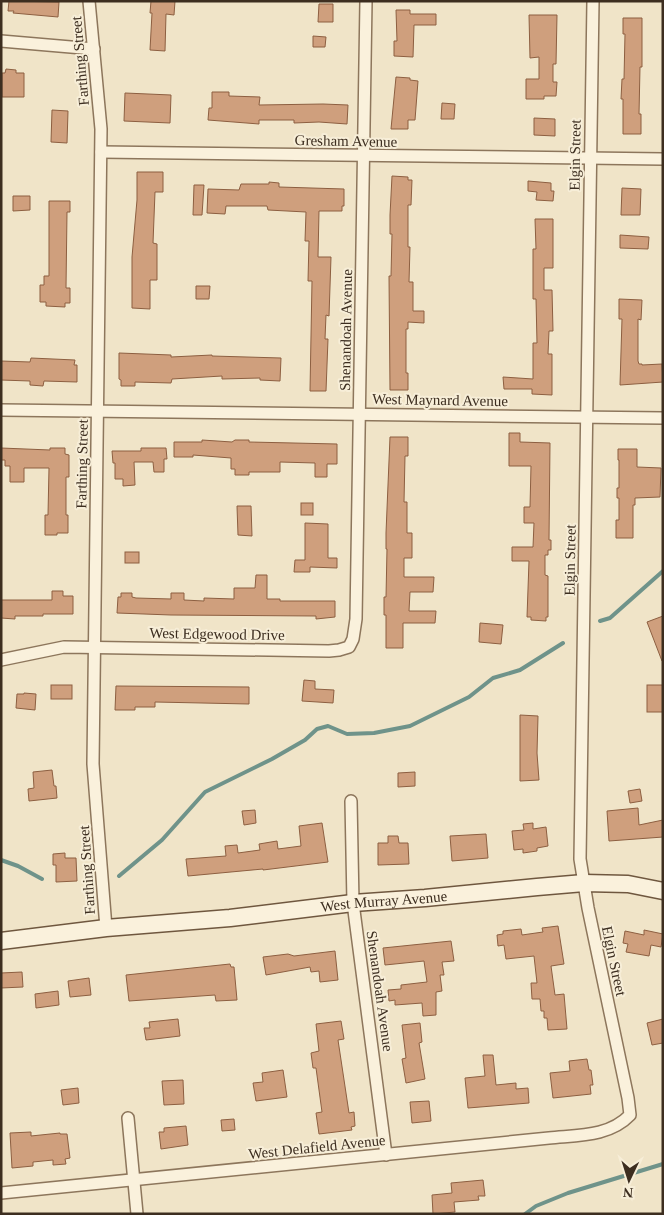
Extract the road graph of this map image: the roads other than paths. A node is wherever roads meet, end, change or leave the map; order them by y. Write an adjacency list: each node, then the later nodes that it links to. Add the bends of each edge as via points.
1 (89, 1): 5 (street, Farthing Street)
2 (366, 1): 7 (street, Shenandoah Avenue)
3 (593, 1): 8 (street, Elgin Street)
4 (1, 42): 5 (street)
5 (94, 49): 6 (street, Farthing Street)
6 (101, 152): 7 (street, Gresham Avenue); 11 (street, Farthing Street)
7 (364, 156): 8 (street, Gresham Avenue); 12 (street, Shenandoah Avenue)
8 (590, 158): 9 (street, Gresham Avenue); 13 (street, Elgin Street)
9 (663, 159)
10 (1, 410): 11 (street, West Maynard Avenue)
11 (98, 412): 12 (street, West Maynard Avenue); 15 (street, Farthing Street)
12 (360, 414): 13 (street, West Maynard Avenue); 16 (street, Shenandoah Avenue, via 356,619 354,639 349,647)
13 (587, 417): 14 (street, West Maynard Avenue); 19 (street, Elgin Street, via 580,859)
14 (663, 418)
15 (94, 648): 16 (street, West Edgewood Drive); 17 (street, West Edgewood Drive, via 64,647); 22 (street, Farthing Street, via 93,764)
16 (339, 650)
17 (1, 660)
18 (351, 801): 21 (street, Shenandoah Avenue)
19 (584, 884): 20 (street, West Murray Avenue, via 628,884); 21 (street, West Murray Avenue); 24 (street, Elgin Street)
20 (663, 891)
21 (353, 903): 22 (street, West Murray Avenue, via 230,918); 26 (street, Shenandoah Avenue)
22 (106, 928): 23 (street, West Murray Avenue)
23 (1, 941)
24 (630, 1115): 26 (street, West Delafield Avenue, via 621,1124 601,1132)
25 (128, 1118): 27 (street)
26 (386, 1155): 27 (street, West Delafield Avenue)
27 (134, 1180): 28 (street, West Delafield Avenue); 29 (street)
28 (1, 1193)
29 (137, 1214)

